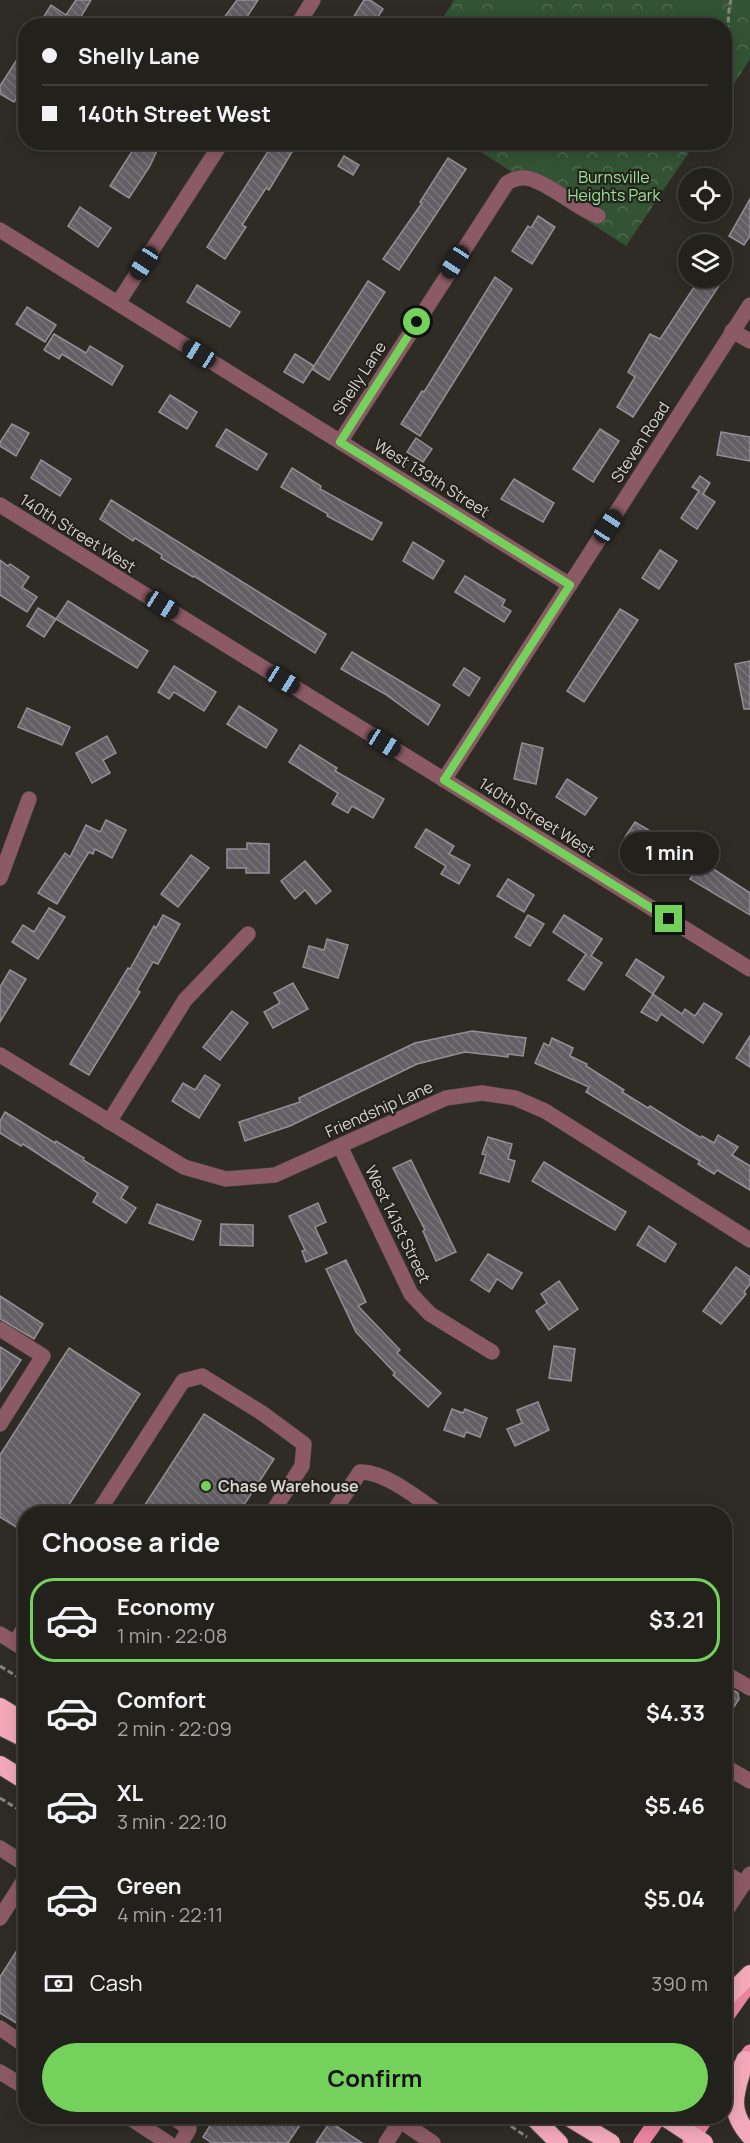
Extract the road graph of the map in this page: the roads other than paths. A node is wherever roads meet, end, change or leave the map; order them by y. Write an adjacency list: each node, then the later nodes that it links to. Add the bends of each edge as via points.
1 (314, 0): 2 (street)
2 (302, 18)
3 (217, 150): 6 (street)
4 (598, 216): 10 (street, Shelly Lane, via 533,179 516,178 507,183)
5 (0, 230): 6 (street, West 139th Street)
6 (118, 303): 10 (street, West 139th Street)
7 (750, 305): 8 (street, Steven Road)
8 (732, 332): 9 (street); 12 (street, Steven Road)
9 (750, 341)
10 (340, 442): 12 (street, West 139th Street)
11 (0, 506): 13 (street, 140th Street West)
12 (570, 585): 13 (street, Steven Road)
13 (444, 780): 17 (street, 140th Street West)
14 (29, 799): 15 (street)
15 (0, 878)
16 (248, 934): 19 (street, via 185,1000)
17 (750, 969)
18 (0, 1055): 19 (street, Friendship Lane)
19 (109, 1122): 20 (street, Friendship Lane, via 184,1167 226,1179 275,1175)
20 (340, 1146): 21 (street, Friendship Lane, via 446,1098 482,1093 515,1098 545,1112); 23 (street, West 141st Street, via 411,1294 430,1314)
21 (750, 1240)
22 (0, 1329): 24 (street, via 43,1356)
23 (492, 1352)
24 (3, 1414)
25 (102, 1506): 26 (street, via 183,1381 202,1376 304,1444 302,1466)
26 (276, 1506)
27 (337, 1506): 28 (street, via 364,1472 383,1477)
28 (428, 1506)
29 (0, 1634): 30 (street)
30 (18, 1645)
31 (732, 1677): 32 (street)
32 (750, 1688)
33 (0, 1707): 34 (highway)
34 (18, 1718)
35 (0, 1726): 36 (highway)
36 (18, 1735)
37 (0, 1765): 39 (highway)
38 (732, 1775): 40 (street)
39 (18, 1776)
40 (750, 1782)
41 (0, 1848): 42 (street)
42 (18, 1860)
43 (732, 1874): 44 (street)
44 (747, 1879): 46 (street)
45 (18, 1890): 47 (street)
46 (732, 1902)
47 (0, 1918)
48 (750, 1974): 50 (highway)
49 (750, 1983): 51 (main road)
50 (732, 1992)
51 (732, 2009)
52 (0, 2028): 53 (street)
53 (18, 2040)
54 (747, 2056): 56 (main road); 67 (highway, via 737,2085 735,2111)
55 (0, 2072): 57 (street)
56 (732, 2079)
57 (18, 2083)
58 (139, 2124): 69 (street)
59 (192, 2124): 70 (street)
60 (395, 2124): 71 (street)
61 (404, 2124): 72 (street)
62 (540, 2124): 73 (highway)
63 (580, 2124): 74 (highway)
64 (655, 2124): 75 (main road)
65 (672, 2124): 68 (highway)
66 (703, 2124): 68 (main road)
67 (750, 2136)
68 (696, 2141)
69 (168, 2143)
70 (181, 2143)
71 (386, 2143)
72 (433, 2143)
73 (559, 2143)
74 (610, 2143)
75 (641, 2143)

